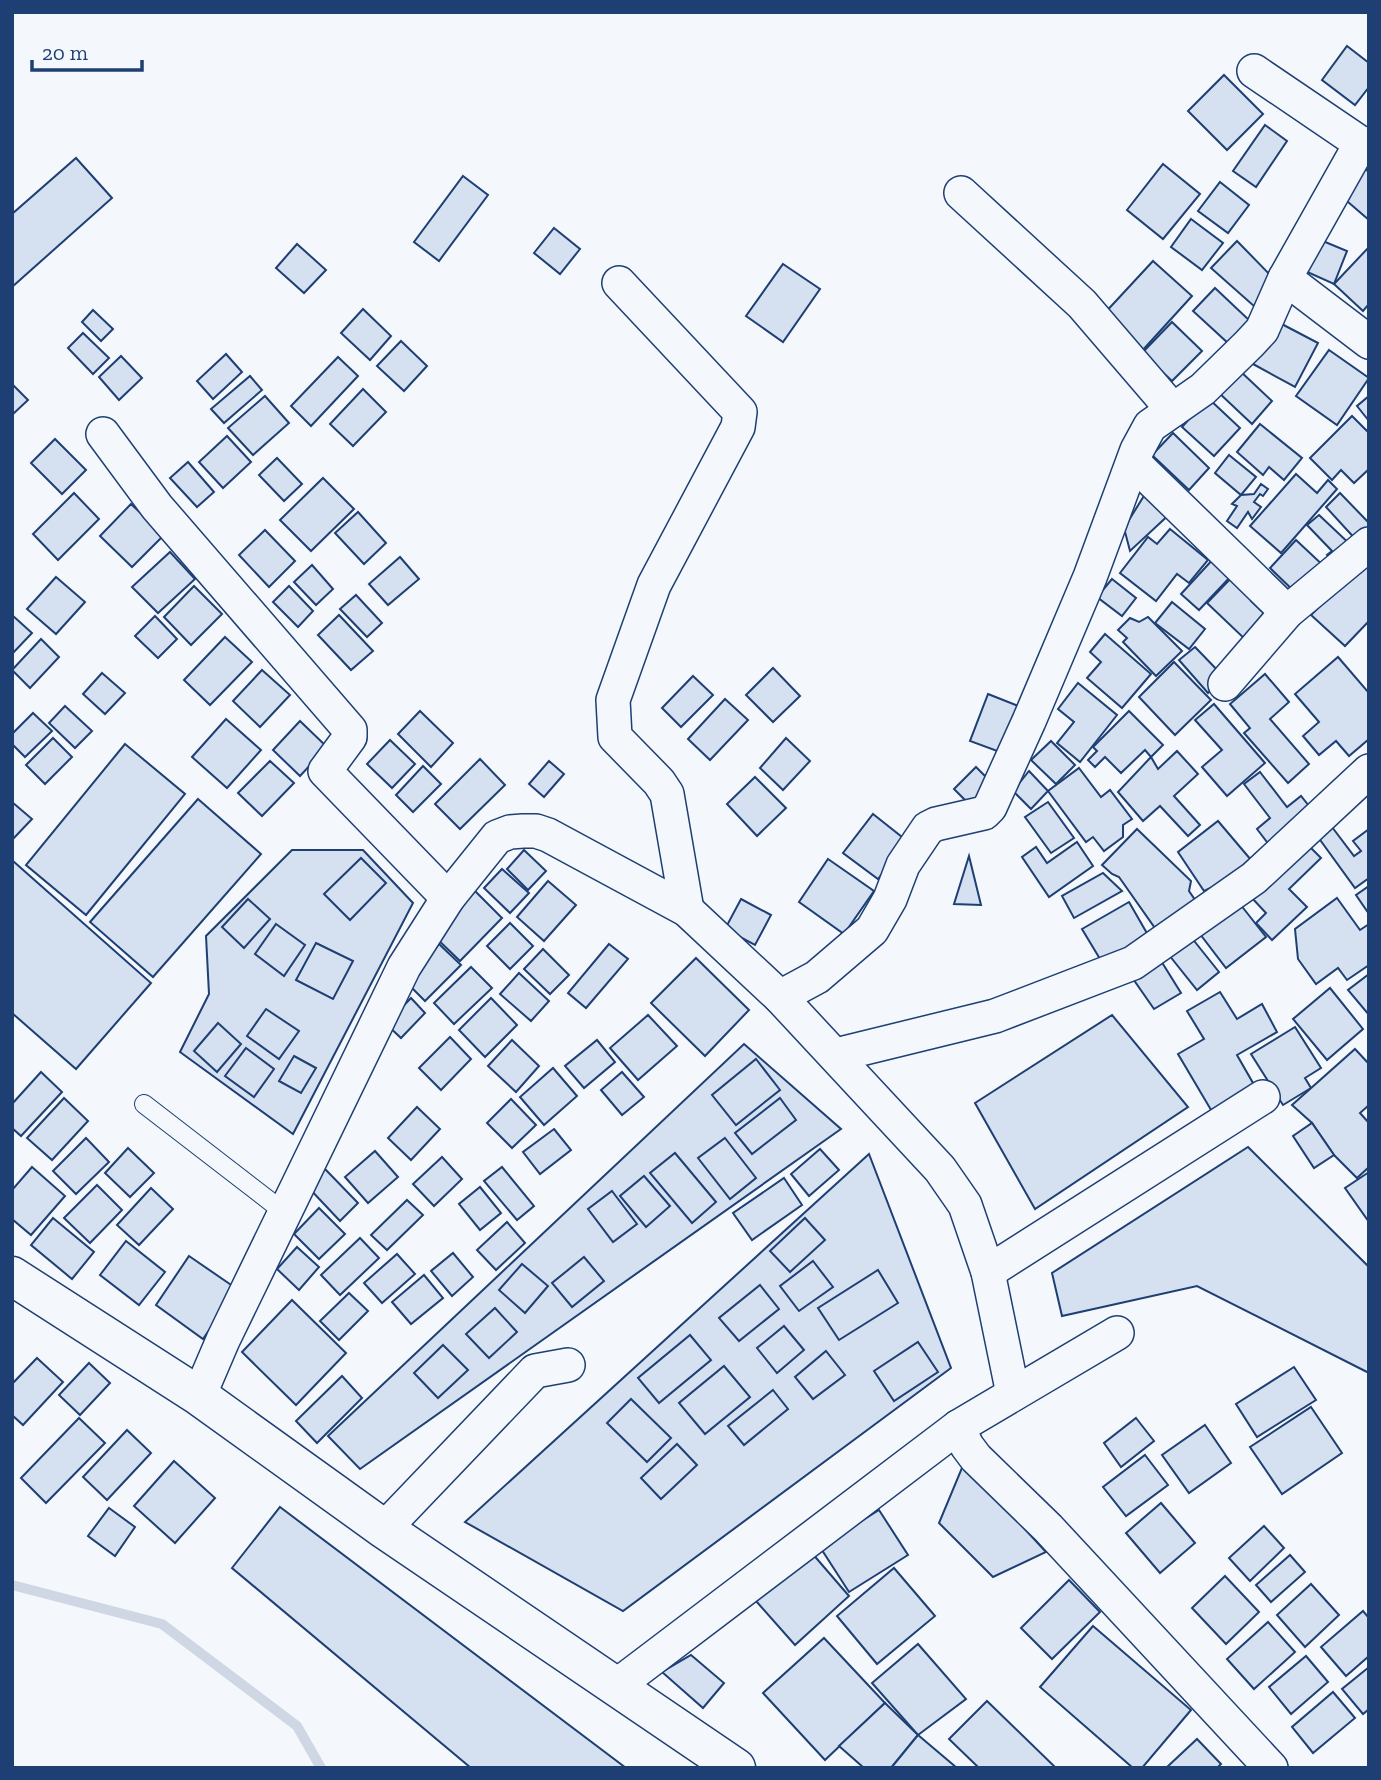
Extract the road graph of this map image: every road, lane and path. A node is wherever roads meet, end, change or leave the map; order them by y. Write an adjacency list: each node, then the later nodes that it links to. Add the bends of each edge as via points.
1 (1254, 71): 2 (street)
2 (1365, 146): 4 (street)
3 (961, 193): 7 (street, via 1082,304)
4 (1285, 278): 6 (street); 7 (street, via 1262,330 1203,389)
5 (619, 283): 15 (street, via 740,412 738,427 654,585 613,700 615,737 667,794)
6 (1369, 342)
7 (1174, 410): 9 (street, via 1150,426)
8 (103, 434): 14 (street, via 157,507 350,730 350,737 325,771)
9 (1133, 462): 11 (street); 16 (street, via 1090,576 990,807 984,813 928,828 903,865 872,930 817,977)
10 (1369, 544): 11 (street)
11 (1287, 612): 12 (street)
12 (1224, 684)
13 (1369, 771): 17 (street, via 1254,878 1133,963 995,1016)
14 (448, 898): 15 (street, via 497,837 536,831); 20 (street, via 404,967)
15 (687, 910): 16 (street)
16 (780, 998): 17 (street)
17 (836, 1055): 21 (street, via 954,1186)
18 (1262, 1097): 21 (street)
19 (144, 1104): 20 (lane)
20 (284, 1212): 26 (street)
21 (988, 1272): 25 (street)
22 (12, 1276): 26 (street)
23 (1117, 1334): 25 (street)
24 (568, 1365): 28 (street, via 535,1371)
25 (1013, 1394): 27 (street)
26 (199, 1396): 28 (street)
27 (958, 1427): 29 (street); 31 (street, via 976,1458 1048,1528)
28 (383, 1528): 29 (street)
29 (615, 1687): 30 (street)
30 (736, 1768)
31 (1271, 1768)

